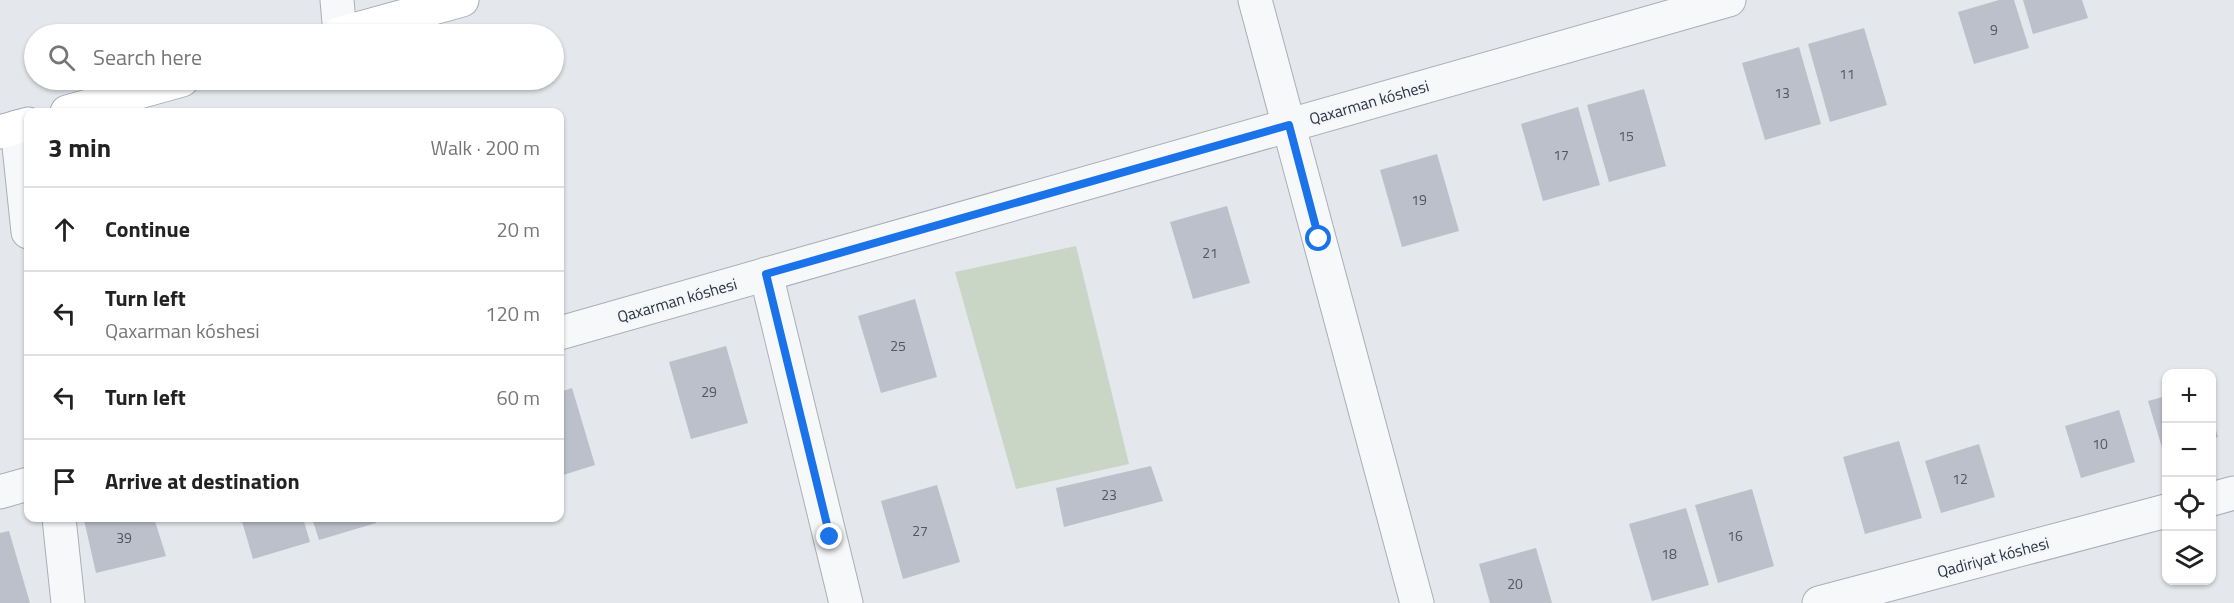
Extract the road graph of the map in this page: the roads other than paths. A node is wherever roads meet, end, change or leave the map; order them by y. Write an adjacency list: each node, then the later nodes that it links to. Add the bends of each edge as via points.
1 (337, 0): 5 (street)
2 (462, 0): 6 (main road)
3 (1255, 0): 9 (street)
4 (1729, 0): 9 (street, Qaxarman kóshesi)
5 (339, 24)
6 (376, 24)
7 (146, 90): 8 (main road)
8 (81, 108)
9 (1289, 125): 12 (street, Qaxarman kóshesi); 22 (street)
10 (15, 127): 11 (street)
11 (24, 200)
12 (766, 274): 13 (street, Qaxarman kóshesi); 21 (street)
13 (564, 332)
14 (24, 485): 15 (street)
15 (0, 492)
16 (2234, 494): 17 (street)
17 (2216, 498)
18 (2162, 512): 23 (street, Qadiriyat kóshesi)
19 (59, 522): 20 (street)
20 (68, 603)
21 (846, 603)
22 (1417, 603)
23 (1819, 603)

